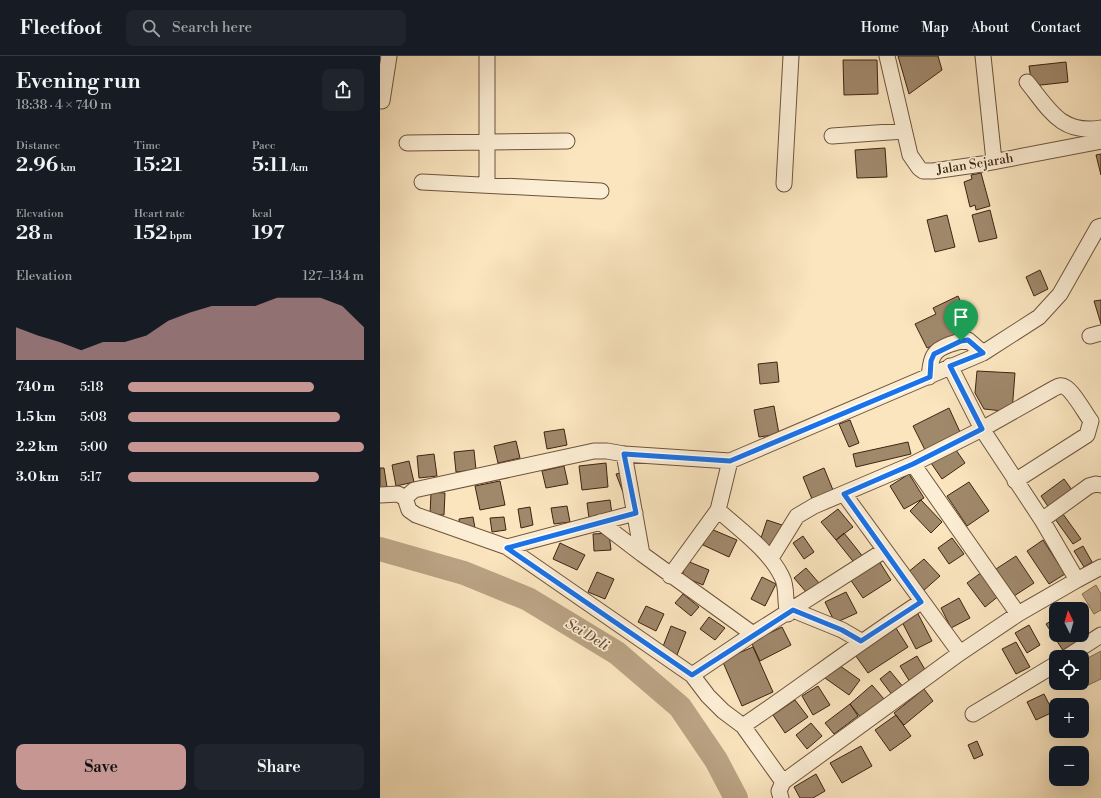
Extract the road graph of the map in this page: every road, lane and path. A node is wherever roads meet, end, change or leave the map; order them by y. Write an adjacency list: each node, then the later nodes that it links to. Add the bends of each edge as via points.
1 (389, 56): 7 (street)
2 (488, 56): 11 (street)
3 (791, 56): 17 (street)
4 (887, 56): 9 (street, Jalan Sejarah)
5 (983, 56): 15 (street)
6 (1027, 82): 8 (street, via 1066,125 1080,129)
7 (382, 101)
8 (1101, 128)
9 (904, 131): 10 (street); 15 (street, Jalan Sejarah, via 912,160 923,171)
10 (832, 136)
11 (486, 140): 12 (street); 14 (street); 18 (street)
12 (567, 141)
13 (1101, 141): 15 (street, Jalan Sejarah)
14 (407, 143)
15 (994, 161)
16 (422, 182): 18 (street)
17 (784, 184)
18 (487, 185): 19 (street)
19 (601, 192)
20 (1101, 226): 21 (street, via 1086,246 1060,294 1039,317)
21 (983, 353): 22 (street); 23 (street, via 968,340 941,349 934,354 931,361)
22 (950, 366): 23 (street); 25 (street)
23 (930, 377): 27 (street)
24 (1096, 419): 25 (street, via 1071,392 1064,386 1059,386); 29 (street, via 1084,438)
25 (982, 429): 28 (street); 29 (street)
26 (624, 454): 27 (street); 33 (street, via 594,451 414,490); 35 (street)
27 (730, 461): 34 (street)
28 (913, 464): 31 (street); 47 (street)
29 (1015, 481): 36 (street)
30 (1101, 486): 36 (street, via 1089,486)
31 (844, 494): 39 (street); 41 (street, via 797,516)
32 (380, 495): 33 (street, via 398,494)
33 (405, 498): 38 (street, via 409,510 416,515)
34 (718, 510): 41 (street); 43 (street)
35 (636, 513): 37 (street); 40 (street)
36 (1042, 520): 44 (street)
37 (600, 522): 38 (street); 40 (street)
38 (507, 548): 54 (street)
39 (885, 550): 45 (street); 46 (street)
40 (642, 554): 43 (street)
41 (771, 558): 46 (street, via 785,585 785,605)
42 (1101, 568): 44 (street)
43 (670, 576): 48 (street)
44 (1077, 580): 47 (street)
45 (921, 602): 50 (street); 52 (street)
46 (790, 612): 48 (street); 50 (street, via 842,630)
47 (1018, 614): 52 (street)
48 (753, 634): 54 (street)
49 (1101, 635): 51 (street)
50 (861, 641): 56 (street)
51 (1078, 650)
52 (960, 653): 57 (street)
53 (1049, 668): 55 (street)
54 (692, 675): 56 (street, via 708,696)
55 (973, 714)
56 (743, 726): 57 (street)
57 (783, 782): 58 (street, via 779,790)
58 (781, 798)

